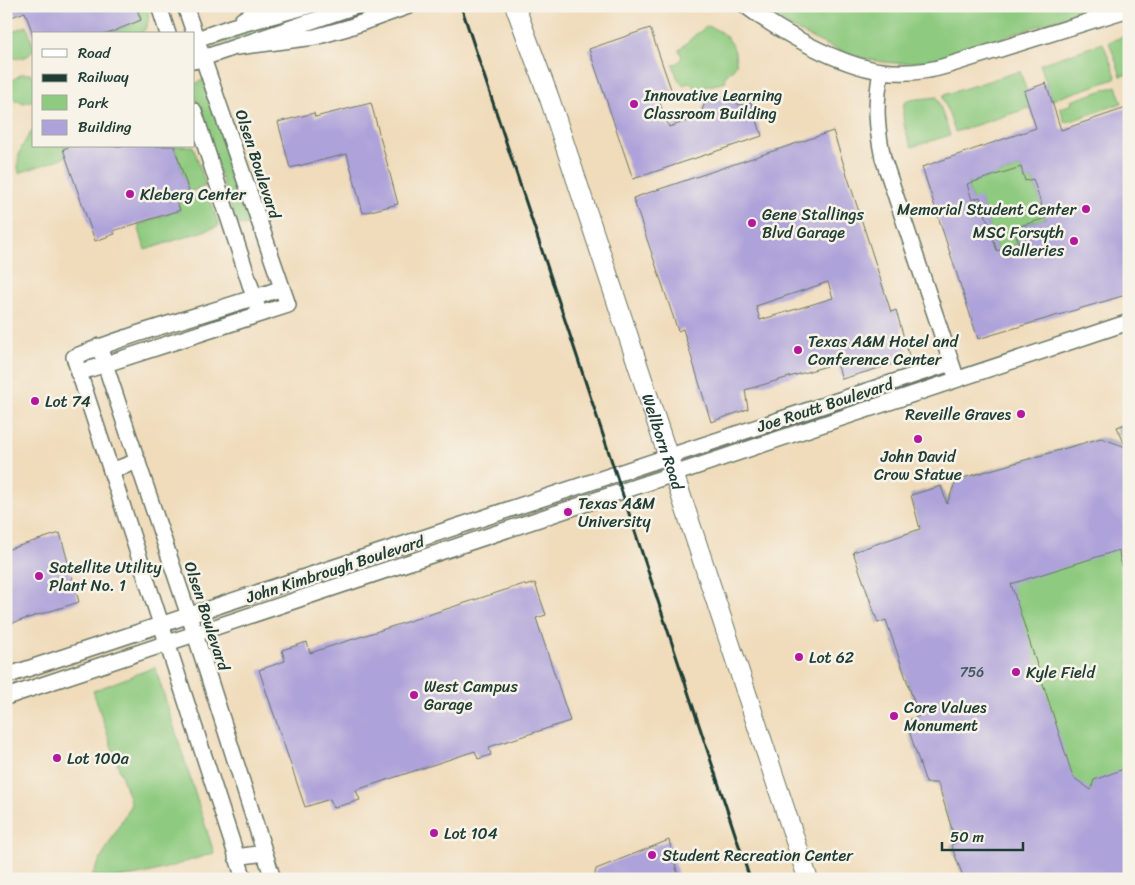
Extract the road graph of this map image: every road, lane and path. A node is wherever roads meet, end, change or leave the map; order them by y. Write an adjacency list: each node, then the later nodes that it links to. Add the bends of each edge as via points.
1 (159, 6): 11 (street)
2 (186, 6): 12 (street, Olsen Boulevard)
3 (264, 6): 10 (street)
4 (308, 6): 10 (street)
5 (356, 6): 14 (street)
6 (409, 6): 14 (street, via 315,37)
7 (746, 6): 16 (street, via 814,48)
8 (1129, 8): 16 (street, via 934,70)
9 (516, 10): 34 (main road, Wellborn Road, via 550,100)
10 (231, 27): 13 (street)
11 (167, 32)
12 (193, 32)
13 (195, 39): 15 (street, Olsen Boulevard)
14 (237, 47): 15 (street)
15 (199, 59): 18 (street, Olsen Boulevard)
16 (881, 71): 25 (street, via 876,113 878,136)
17 (195, 114): 19 (street)
18 (263, 233): 19 (street); 20 (street, Olsen Boulevard)
19 (237, 240): 21 (street)
20 (282, 288): 21 (street); 22 (street, Olsen Boulevard, via 288,305)
21 (254, 298): 22 (street); 24 (street)
22 (260, 315): 26 (street, Olsen Boulevard)
23 (1129, 322): 28 (street, Joe Routt Boulevard)
24 (99, 346): 26 (street, Olsen Boulevard); 27 (street, via 74,357)
25 (951, 363): 28 (street); 29 (street, Joe Routt Boulevard)
26 (105, 364): 27 (street, Olsen Boulevard); 33 (street, Olsen Boulevard)
27 (78, 373): 35 (street)
28 (957, 380): 30 (street, Joe Routt Boulevard)
29 (826, 405): 30 (street); 31 (street, Joe Routt Boulevard)
30 (832, 421): 32 (street, Joe Routt Boulevard)
31 (765, 425): 32 (street); 34 (street, Joe Routt Boulevard)
32 (770, 442): 34 (street, Joe Routt Boulevard)
33 (138, 461): 35 (street); 40 (street, Olsen Boulevard)
34 (672, 466): 36 (street, John Kimbrough Boulevard); 38 (street, John Kimbrough Boulevard); 50 (main road, Wellborn Road)
35 (111, 471): 41 (street)
36 (391, 548): 37 (street, John Kimbrough Boulevard); 38 (street)
37 (356, 560): 39 (street, via 344,573 316,583); 40 (street, John Kimbrough Boulevard)
38 (397, 567): 39 (street, John Kimbrough Boulevard)
39 (313, 595): 42 (street, John Kimbrough Boulevard)
40 (188, 615): 41 (street, John Kimbrough Boulevard); 42 (street, Olsen Boulevard)
41 (161, 624): 43 (street); 44 (street, John Kimbrough Boulevard)
42 (195, 634): 43 (street, John Kimbrough Boulevard); 46 (street, Olsen Boulevard)
43 (167, 644): 45 (street, John Kimbrough Boulevard); 47 (street)
44 (6, 676)
45 (6, 697)
46 (265, 853): 47 (street); 49 (street, Olsen Boulevard)
47 (236, 857): 48 (street)
48 (244, 879)
49 (273, 879)
50 (808, 879)

